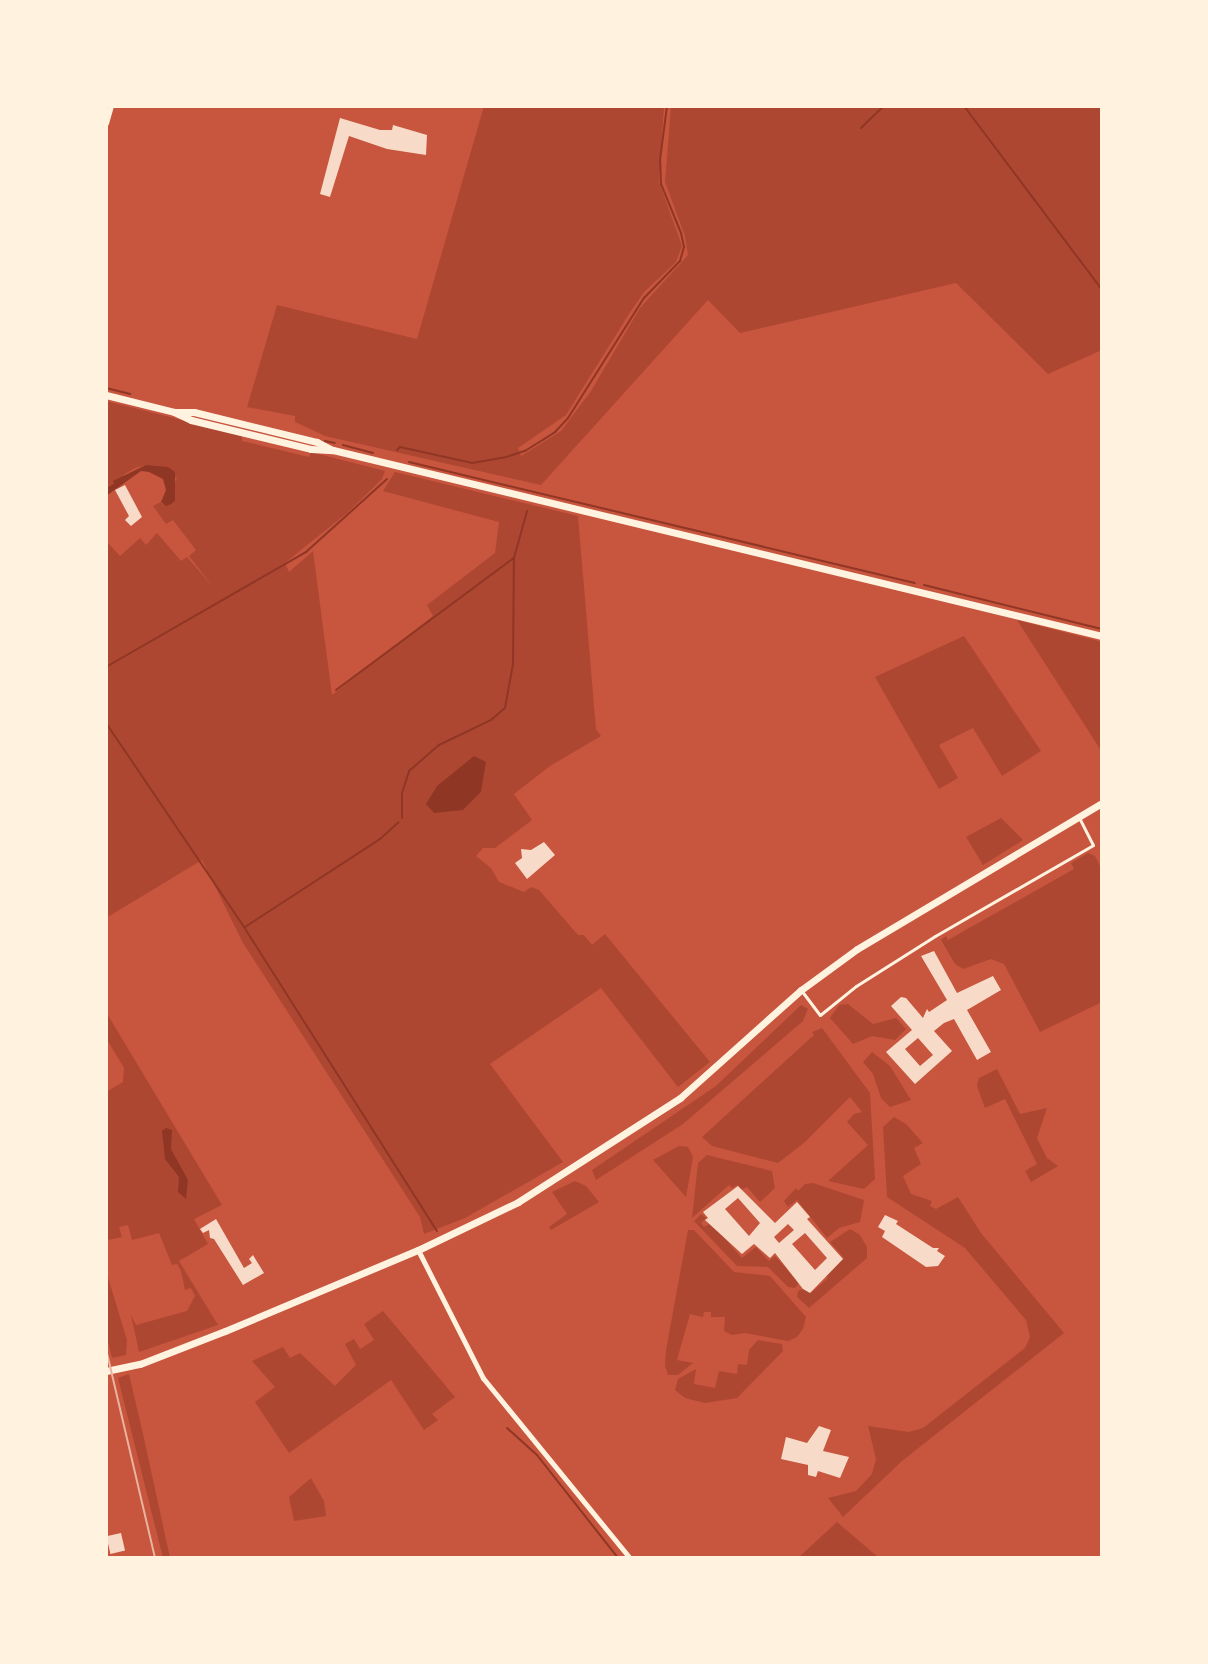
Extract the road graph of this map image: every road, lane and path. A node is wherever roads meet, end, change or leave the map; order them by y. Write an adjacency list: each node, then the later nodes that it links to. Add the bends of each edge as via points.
1 (111, 106): 2 (street)
2 (106, 123)
3 (106, 395): 4 (main road, via 201,423 333,450)
4 (1102, 636)
5 (1102, 803): 6 (main road)
6 (1078, 816): 7 (main road, via 857,949); 7 (lane, via 1093,845 935,936 820,1015)
7 (801, 990): 8 (main road, via 680,1098 518,1202)
8 (418, 1250): 9 (main road, via 140,1364); 10 (street, via 483,1378)
9 (106, 1371)
10 (630, 1558)

